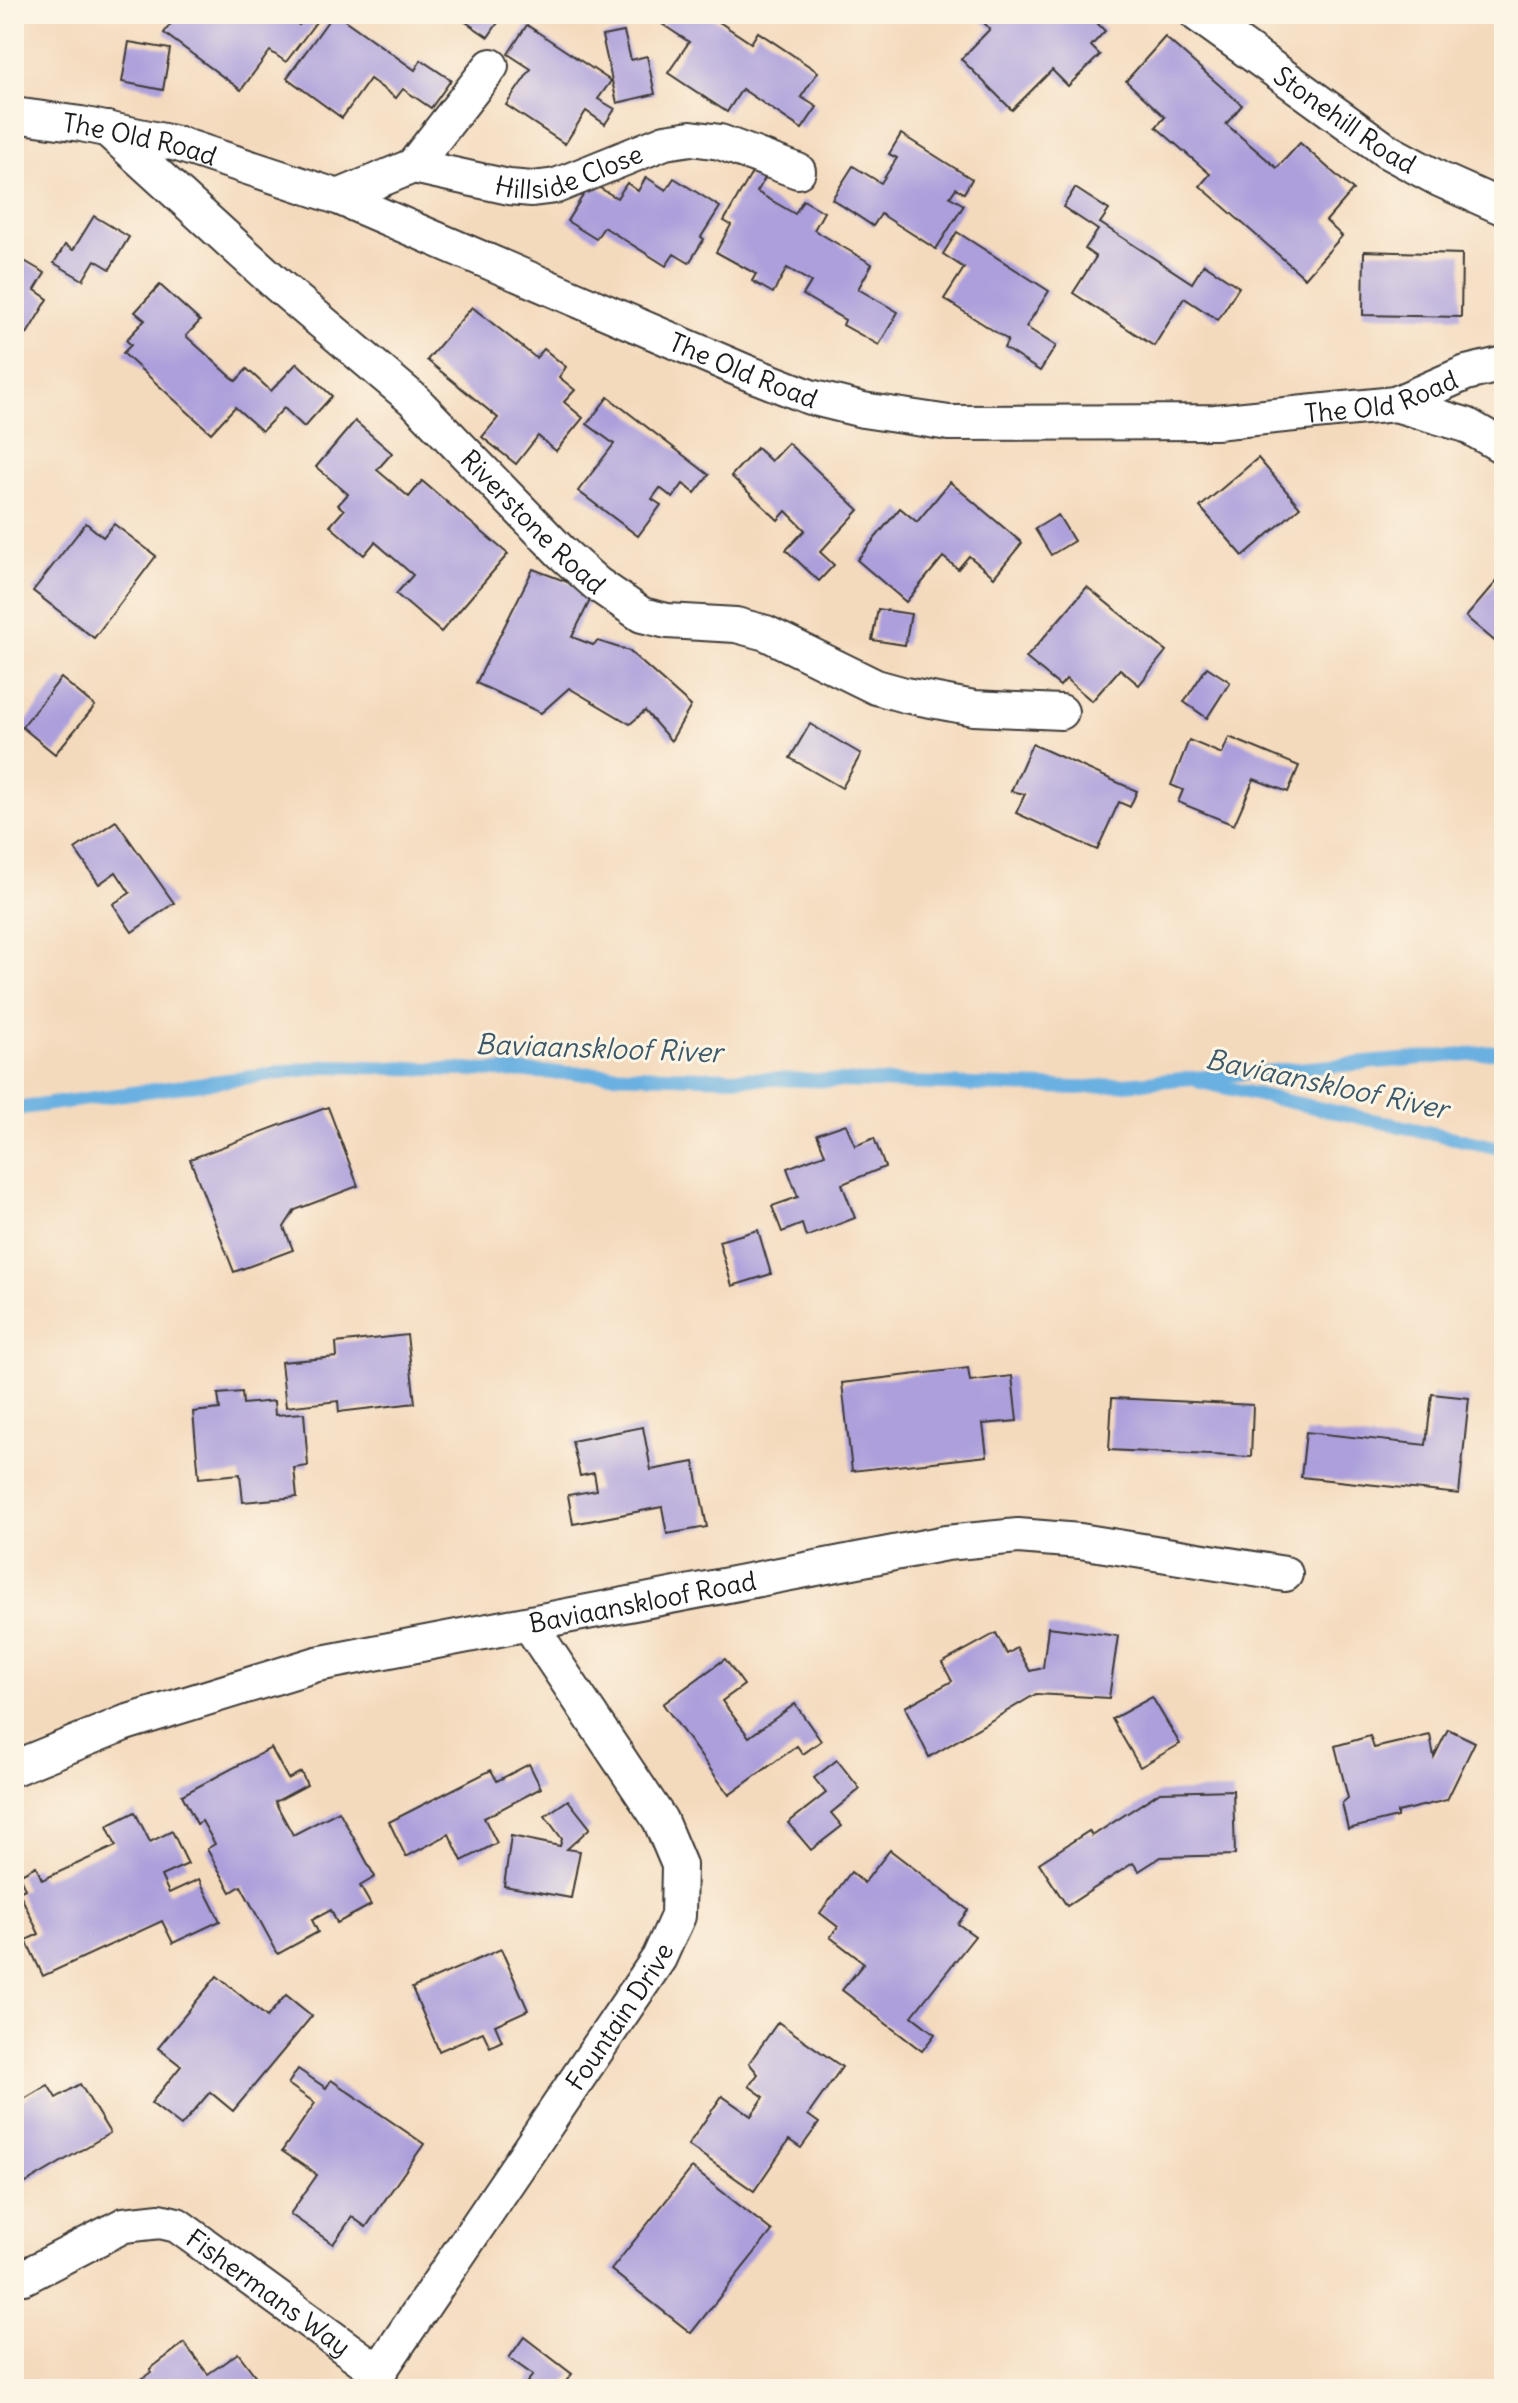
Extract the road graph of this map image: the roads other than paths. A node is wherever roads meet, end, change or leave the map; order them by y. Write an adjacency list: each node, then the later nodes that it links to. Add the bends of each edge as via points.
1 (1197, 14): 8 (street, Stonehill Road, via 1387,151)
2 (491, 66): 5 (street)
3 (14, 115): 4 (street, The Old Road)
4 (106, 128): 7 (street, The Old Road, via 178,144); 12 (street, Riverstone Road, via 414,400 561,552 642,615 766,633 876,687 905,695 974,708)
5 (413, 166): 6 (street, Hillside Close, via 532,189 556,186 665,142 691,138 720,142); 7 (street)
6 (798, 171)
7 (338, 197): 10 (street, The Old Road, via 746,372 810,397 863,410 949,423 1200,422)
8 (1504, 208)
9 (1504, 364): 10 (street, The Old Road, via 1466,373)
10 (1395, 404): 11 (street, via 1466,425)
11 (1504, 447)
12 (1061, 712)
13 (1285, 1574): 14 (street, Baviaanskloof Road, via 1018,1536 946,1543)
14 (530, 1625): 15 (street, Baviaanskloof Road, via 317,1664 125,1723); 17 (street, Fountain Drive, via 660,1820 679,1865 678,1916 659,1958)
15 (14, 1768)
16 (24, 2277): 17 (street, Fishermans Way, via 124,2225 177,2225)
17 (373, 2381)

